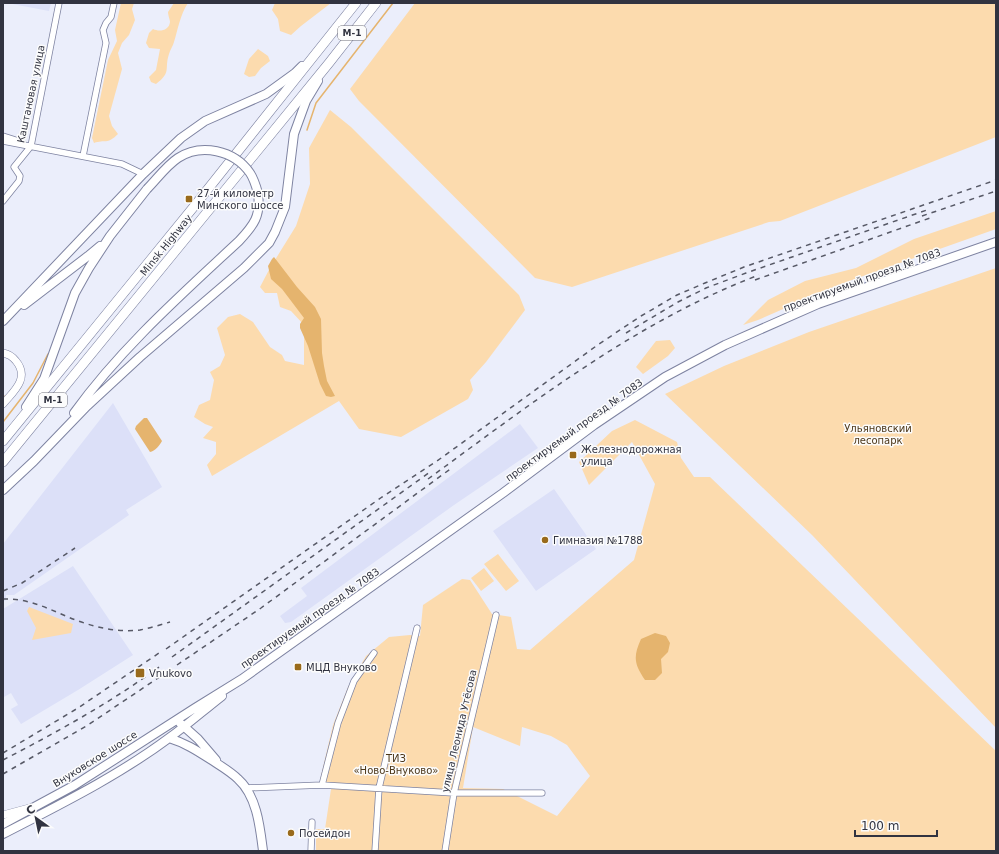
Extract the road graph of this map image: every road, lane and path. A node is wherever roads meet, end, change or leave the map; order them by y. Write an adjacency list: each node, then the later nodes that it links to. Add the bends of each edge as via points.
1 (60, 3): 9 (street, Каштановая улица)
2 (114, 3): 10 (street, via 111,17 104,30 106,43)
3 (356, 3): 5 (highway, Minsk Highway / М-1)
4 (376, 3): 6 (highway, Minsk Highway / М-1)
5 (325, 43): 11 (main road, via 295,72 266,94 192,129); 18 (highway, Minsk Highway / М-1)
6 (329, 63): 19 (main road, via 306,101 294,134 285,207 269,243 244,268 140,357); 21 (highway, Minsk Highway / М-1)
7 (3, 136): 9 (street)
8 (3, 141): 9 (street)
9 (31, 146): 10 (street); 12 (street, Каштановая улица, via 14,167 20,176 19,181)
10 (83, 156): 11 (street, via 122,164)
11 (143, 174): 15 (main road)
12 (3, 201)
13 (110, 236): 15 (main road); 18 (main road, via 74,293 44,380); 19 (main road, bridge, via 147,189 171,164 198,150 227,154 244,166 258,193 259,211 249,230 153,321 82,402)
14 (996, 242): 28 (main road, проектируемый проезд № 7083, via 818,304 725,346 665,377 594,425)
15 (3, 321)
16 (3, 353): 17 (street, via 17,362 22,375)
17 (3, 404)
18 (12, 430): 20 (highway, Minsk Highway / М-1)
19 (59, 434): 22 (main road)
20 (3, 441)
21 (3, 462)
22 (26, 468): 23 (main road); 24 (main road)
23 (3, 485)
24 (3, 490)
25 (496, 615): 37 (street, улица Леонида Утёсова)
26 (417, 628): 36 (street)
27 (374, 653): 34 (street, via 354,681 338,723)
28 (242, 679): 29 (main road, проектируемый проезд № 7083); 30 (main road, проектируемый проезд № 7083)
29 (176, 720): 30 (main road); 39 (main road, Внуковское шоссе)
30 (181, 729): 31 (main road, Внуковское шоссе); 32 (main road); 33 (main road, via 198,739)
31 (169, 738): 32 (main road); 43 (main road, Внуковское шоссе, via 93,786)
32 (182, 742): 33 (main road)
33 (222, 767): 35 (main road)
34 (322, 785): 35 (street); 36 (street)
35 (246, 788): 44 (main road, via 257,815)
36 (379, 788): 37 (street); 46 (street)
37 (454, 793): 38 (street); 47 (street, улица Леонида Утёсова)
38 (542, 793)
39 (39, 805): 40 (street); 42 (main road, Внуковское шоссе)
40 (3, 815)
41 (312, 822): 45 (street)
42 (3, 824)
43 (3, 834)
44 (263, 851)
45 (311, 851)
46 (375, 851)
47 (445, 851)

